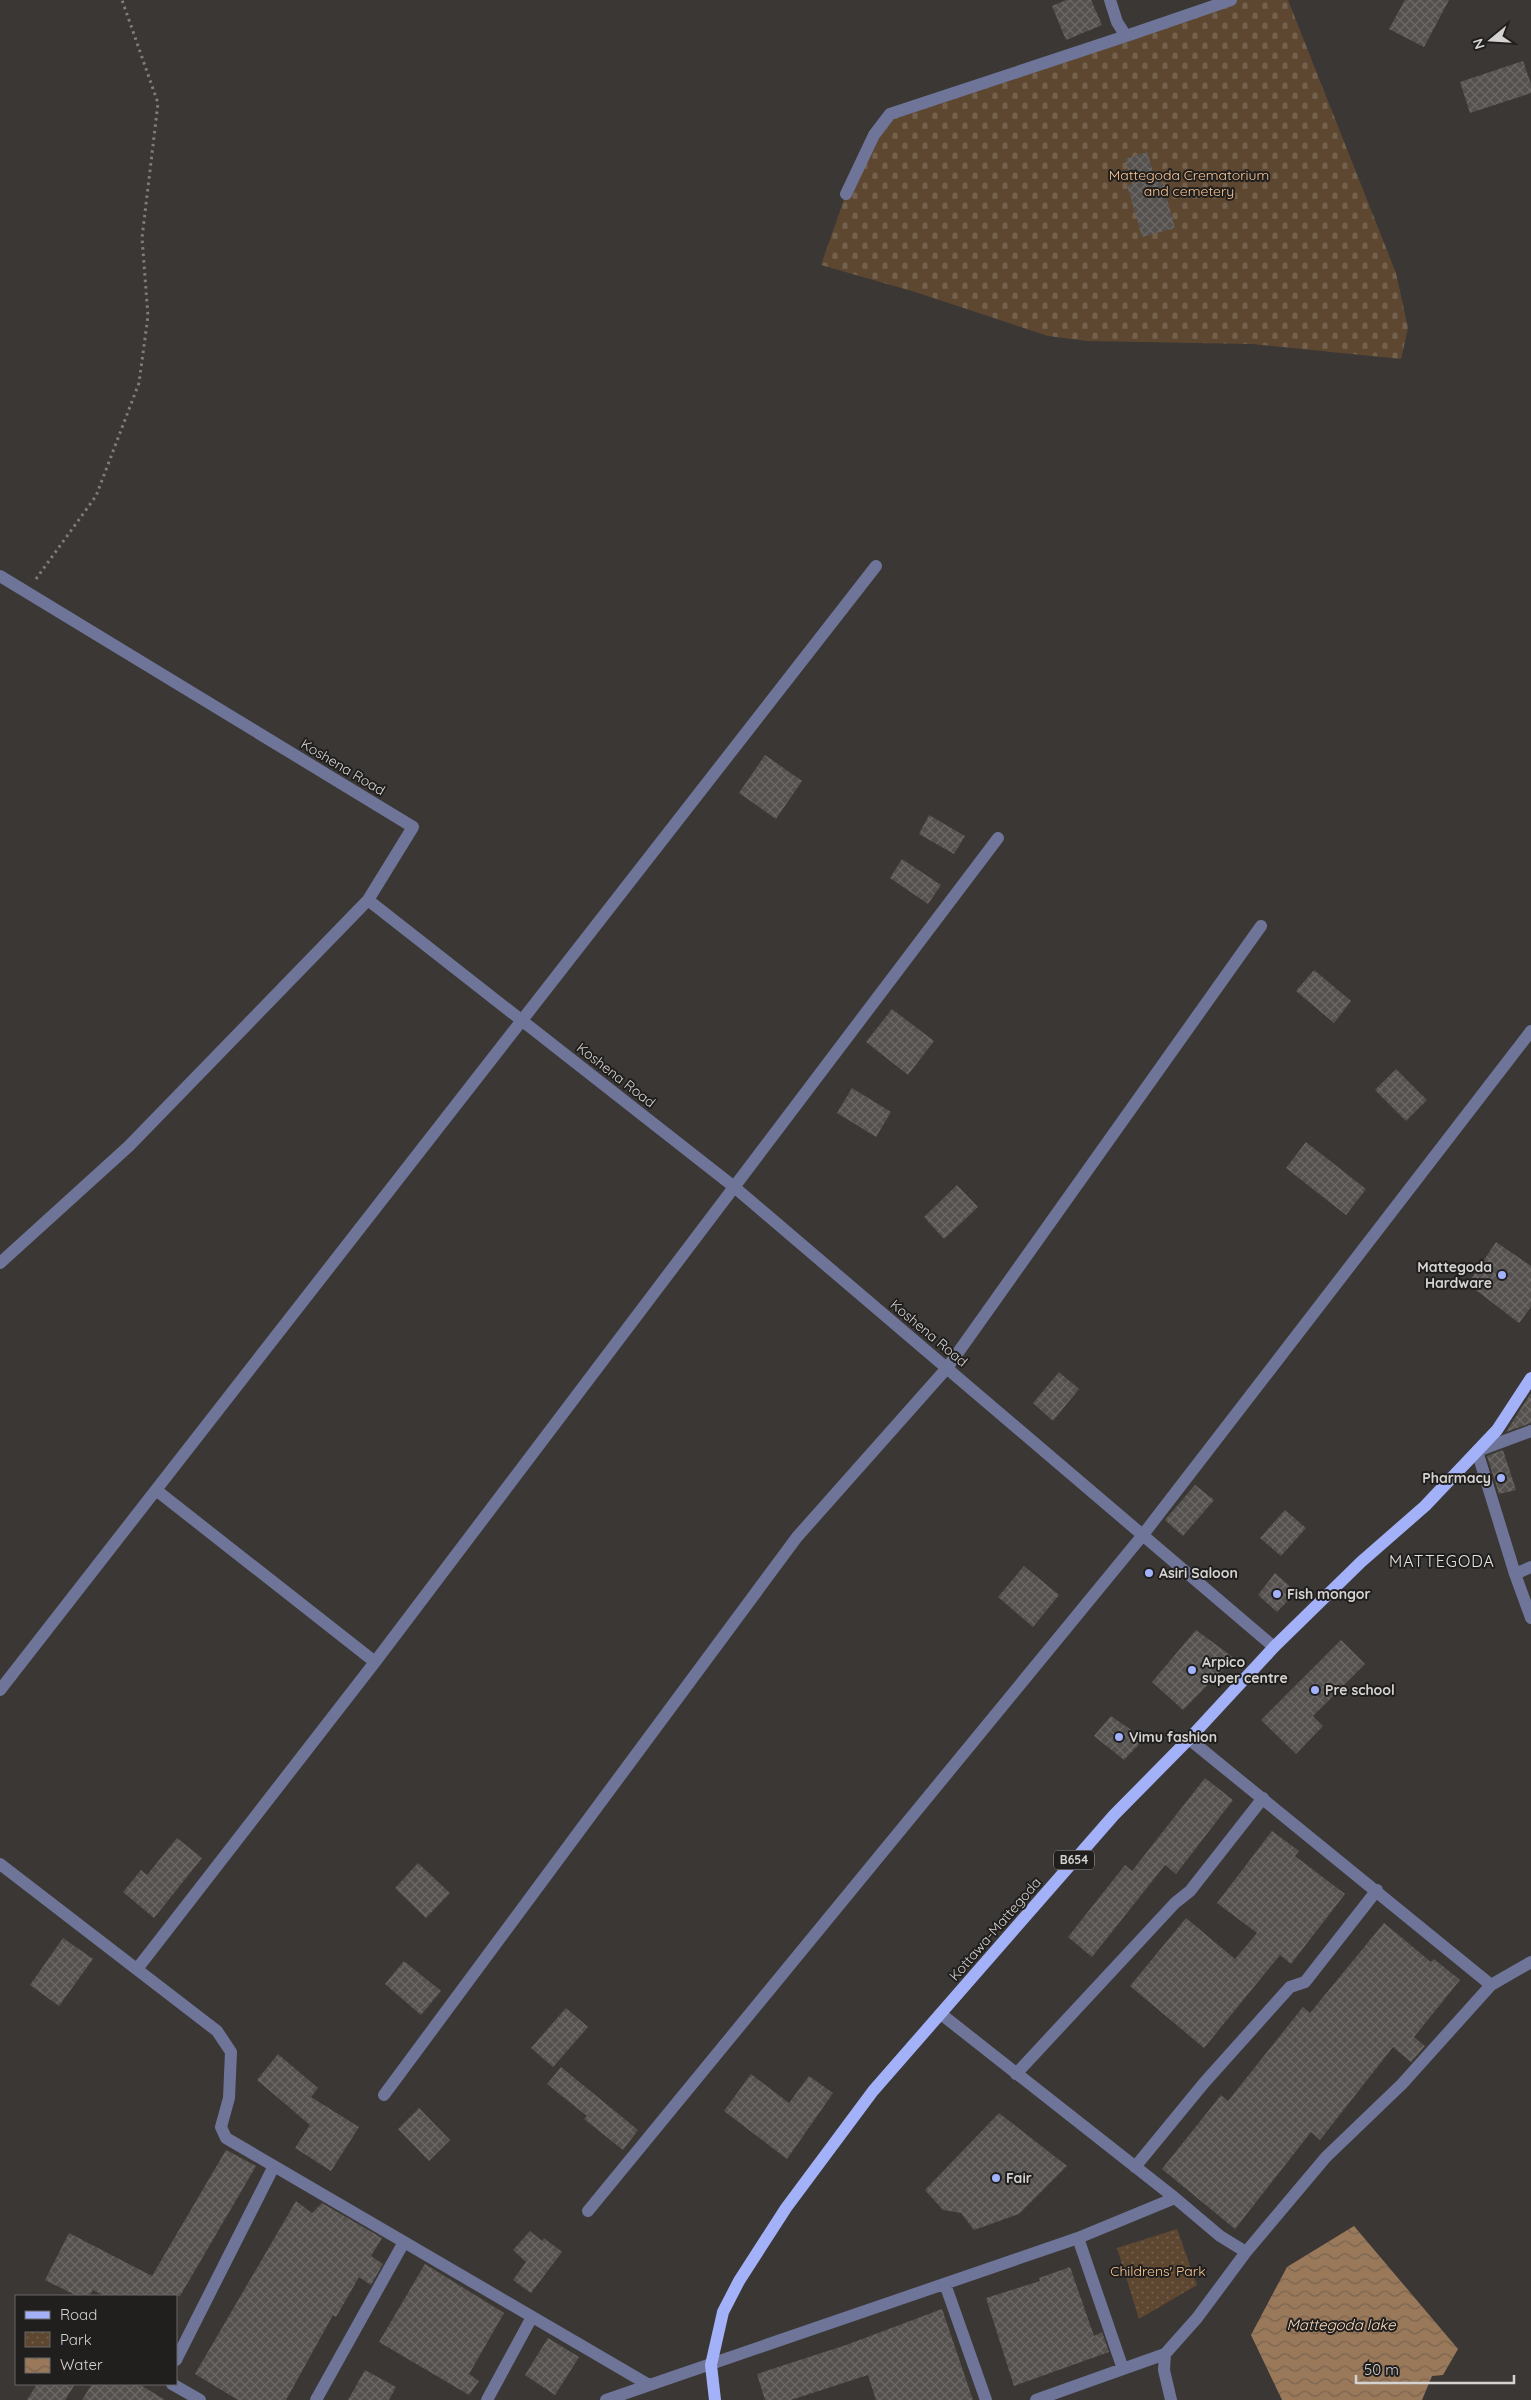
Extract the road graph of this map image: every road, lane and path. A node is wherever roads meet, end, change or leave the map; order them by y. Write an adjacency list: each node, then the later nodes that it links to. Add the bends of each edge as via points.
1 (122, 0): 8 (path, via 158,103 142,238 148,316 139,383 96,496)
2 (1110, 0): 4 (street, via 1117,22)
3 (1230, 0): 4 (street)
4 (1126, 36): 5 (street, via 890,114 874,135)
5 (846, 194)
6 (876, 566): 12 (street)
7 (0, 576): 8 (street, Koshena Road)
8 (26, 592): 10 (street, Koshena Road, via 413,827)
9 (998, 838): 14 (street)
10 (368, 900): 12 (street, Koshena Road); 15 (street, via 129,1146)
11 (1261, 926): 16 (street)
12 (522, 1021): 14 (street, Koshena Road); 20 (street)
13 (1531, 1031): 21 (street)
14 (733, 1186): 16 (street, Koshena Road); 26 (street)
15 (0, 1263)
16 (947, 1368): 21 (street, Koshena Road); 37 (street, via 797,1537)
17 (1531, 1378): 19 (main road, Kottawa-Mattegoda / B654, via 1497,1430)
18 (1531, 1431): 19 (street)
19 (1477, 1451): 23 (street); 25 (main road, Kottawa-Mattegoda / B654, via 1425,1506 1361,1562)
20 (156, 1490): 26 (street); 27 (street)
21 (1142, 1536): 25 (street, Koshena Road); 41 (street)
22 (1531, 1567): 23 (street)
23 (1514, 1574): 24 (street)
24 (1531, 1618)
25 (1274, 1647): 28 (main road, Kottawa-Mattegoda / B654)
26 (375, 1662): 33 (street)
27 (0, 1690)
28 (1189, 1739): 29 (street); 35 (main road, Kottawa-Mattegoda / B654, via 1114,1815)
29 (1263, 1798): 31 (street); 36 (street, via 1190,1891 1174,1903)
30 (0, 1864): 33 (street)
31 (1377, 1890): 34 (street); 39 (street, via 1305,1982 1290,1987 1204,2083)
32 (1531, 1962): 34 (street)
33 (136, 1969): 38 (street, via 218,2032 231,2052 229,2098 221,2127 226,2138)
34 (1491, 1985): 44 (street, via 1402,2084 1326,2157)
35 (941, 2014): 36 (street); 49 (main road, Kottawa-Mattegoda / B654, via 874,2091 786,2208 723,2312)
36 (1016, 2074): 39 (street)
37 (384, 2095)
38 (274, 2166): 43 (street); 48 (street)
39 (1135, 2167): 40 (street)
40 (1176, 2198): 42 (street); 44 (street, via 1220,2236)
41 (588, 2211)
42 (1078, 2238): 45 (street); 50 (street)
43 (404, 2242): 46 (street); 54 (street)
44 (1246, 2252): 47 (street, via 1197,2318)
45 (945, 2284): 49 (street); 58 (street)
46 (532, 2317): 52 (street); 55 (street)
47 (1165, 2354): 50 (street); 60 (street, via 1164,2370)
48 (178, 2356)
49 (711, 2366): 52 (street); 57 (main road, Kottawa-Mattegoda / B654)
50 (1123, 2369): 59 (street)
51 (174, 2385): 53 (street)
52 (649, 2385): 56 (street)
53 (200, 2400)
54 (316, 2400)
55 (487, 2400)
56 (606, 2400)
57 (714, 2400)
58 (986, 2400)
59 (1036, 2400)
60 (1171, 2400)

